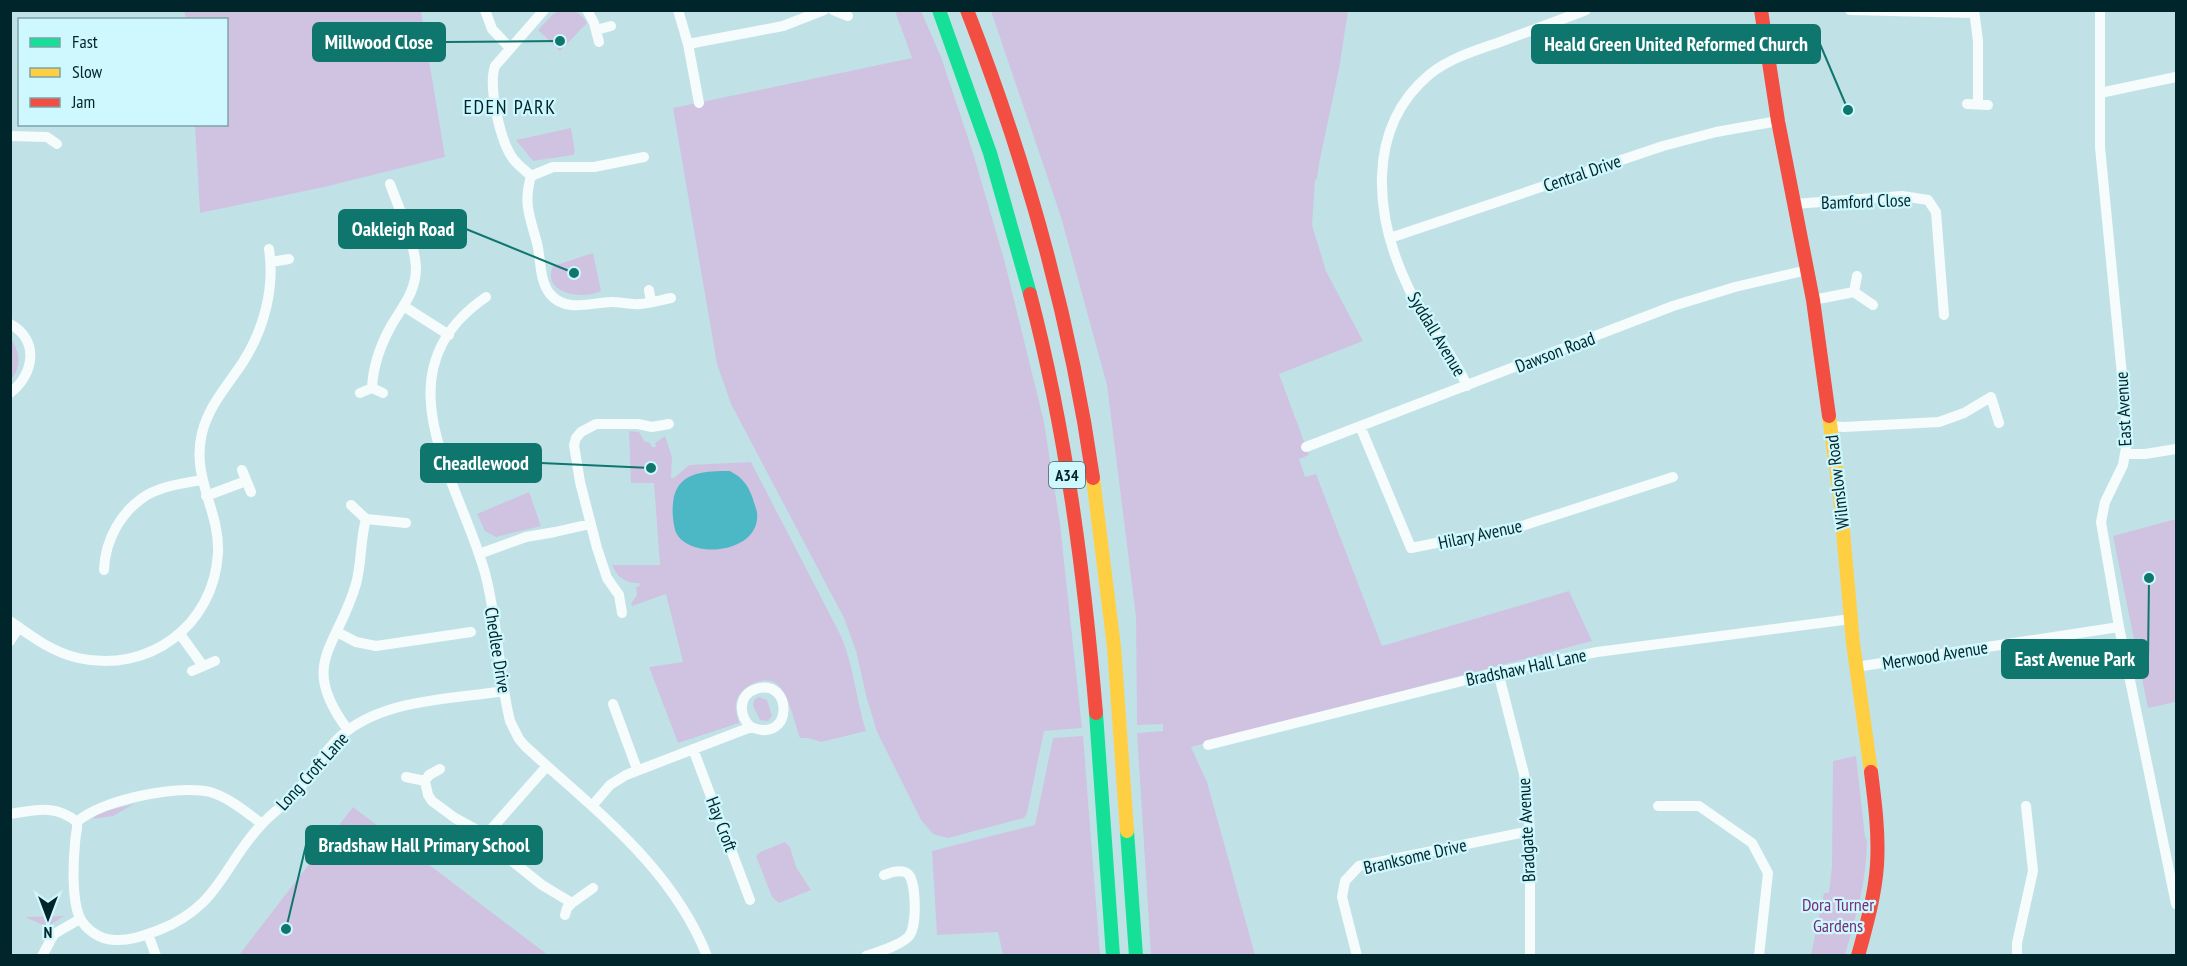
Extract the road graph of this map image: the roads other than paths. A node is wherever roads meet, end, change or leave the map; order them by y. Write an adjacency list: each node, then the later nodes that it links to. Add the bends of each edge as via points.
1 (485, 10): 19 (street, via 492,29)
2 (544, 10): 19 (street)
3 (587, 10): 16 (street)
4 (678, 10): 18 (street)
5 (824, 10): 18 (street, via 783,26)
6 (833, 10): 14 (street)
7 (939, 10): 114 (main road, A34, via 985,136 1013,228 1042,343 1064,456 1085,595)
8 (967, 10): 115 (main road, A34, via 1011,131 1038,222 1083,418 1108,593)
9 (1586, 10): 31 (street, Syddall Avenue, via 1462,56 1431,73 1413,92 1389,130 1384,158 1381,189)
10 (1761, 10): 24 (main road, Wilmslow Road)
11 (1850, 10): 13 (street)
12 (2100, 10): 21 (street, East Avenue)
13 (1974, 12): 23 (street, via 1978,41)
14 (848, 16)
15 (610, 26): 16 (street)
16 (596, 30): 17 (street)
17 (599, 42)
18 (688, 44): 22 (street)
19 (510, 48): 28 (street, via 493,71 496,109 509,151)
20 (2176, 77): 21 (street)
21 (2100, 93): 59 (street, East Avenue, via 2101,158 2127,428)
22 (699, 103)
23 (1977, 104)
24 (1778, 120): 30 (main road, Wilmslow Road); 31 (street, Central Drive, via 1663,146)
25 (10, 136): 26 (street, via 47,137)
26 (57, 144)
27 (644, 157): 28 (street, via 628,166 553,167)
28 (531, 176): 42 (street, via 526,208 551,295 573,305)
29 (390, 184): 44 (street, via 416,266)
30 (1794, 204): 35 (main road, Wilmslow Road); 45 (street, Bamford Close, via 1902,196 1928,200 1936,212)
31 (1390, 238): 48 (street, Syddall Avenue, via 1409,289 1457,363)
32 (269, 249): 34 (street)
33 (289, 259): 34 (street)
34 (271, 262): 61 (street, via 269,293 259,329 243,361 211,407 203,430)
35 (1807, 270): 41 (main road, Wilmslow Road); 48 (street, Dawson Road, via 1673,306)
36 (1857, 276): 38 (street)
37 (649, 290): 42 (street)
38 (1854, 292): 41 (street); 43 (street)
39 (486, 297): 47 (street, Chedlee Drive, via 464,314)
40 (671, 298): 42 (street)
41 (1813, 300): 56 (main road, Wilmslow Road)
42 (651, 302)
43 (1873, 304)
44 (405, 307): 47 (street); 49 (street, via 387,336)
45 (1944, 315)
46 (10, 324): 50 (street, via 24,334 31,360 28,373)
47 (449, 334): 68 (street, Chedlee Drive, via 432,373 432,420)
48 (1467, 386): 55 (street, Dawson Road)
49 (372, 388): 51 (street); 52 (street)
50 (10, 393)
51 (360, 393)
52 (383, 393)
53 (1999, 423): 56 (street, via 1990,398 1939,422)
54 (669, 424): 67 (street, via 596,424 576,438 575,454)
55 (1360, 426): 57 (street, Dawson Road); 60 (street, Hilary Avenue, via 1411,548 1522,526)
56 (1830, 426): 71 (main road, Wilmslow Road)
57 (1306, 447)
58 (2176, 449): 59 (street)
59 (2126, 454): 73 (street, East Avenue, via 2105,502 2101,522)
60 (1673, 477)
61 (201, 480): 63 (street); 69 (street, via 162,489 134,505 109,540)
62 (246, 481): 63 (street)
63 (206, 496): 76 (street, via 217,538 216,569 205,602)
64 (351, 505): 65 (street)
65 (366, 519): 66 (street); 74 (street, via 357,580)
66 (406, 523)
67 (590, 524): 68 (street, via 526,537); 70 (street, via 607,578 619,595)
68 (479, 554): 83 (street, Chedlee Drive)
69 (104, 570)
70 (622, 613)
71 (1851, 619): 80 (main road, Wilmslow Road); 82 (street, Bradshaw Hall Lane, via 1597,652)
72 (15, 624): 76 (street, via 50,648 77,658 104,661 141,656); 77 (street)
73 (2119, 627): 80 (street, Merwood Avenue); 106 (street, East Avenue)
74 (337, 632): 75 (street, via 376,646); 86 (street, via 324,660 324,683 331,705)
75 (471, 633)
76 (180, 634): 79 (street)
77 (10, 641)
78 (214, 661): 79 (street)
79 (203, 666): 81 (street)
80 (1857, 667): 119 (main road, Wilmslow Road, via 1878,856 1876,882)
81 (192, 671)
82 (1498, 672): 87 (street, Bradshaw Hall Lane); 100 (street, Bradgate Avenue, via 1524,774)
83 (504, 691): 86 (street, Long Croft Lane, via 392,708); 89 (street, Chedlee Drive, via 514,731)
84 (613, 704): 91 (street)
85 (751, 727): 85 (street, via 742,716 746,696 757,688 777,693 784,705 778,724 765,730); 88 (street)
86 (348, 730): 99 (street, Long Croft Lane, via 292,796)
87 (1208, 745)
88 (693, 749): 91 (street); 104 (street, Hay Croft)
89 (547, 766): 94 (street, Chedlee Drive); 101 (street)
90 (440, 769): 93 (street)
91 (637, 770): 94 (street, via 610,785)
92 (406, 777): 93 (street)
93 (425, 781): 101 (street, via 432,801)
94 (592, 806): 112 (street, Chedlee Drive, via 656,869 687,914)
95 (1658, 806): 118 (street, via 1699,806 1752,843 1768,873)
96 (2026, 806): 120 (street, via 2033,871)
97 (10, 814): 98 (street, via 61,811)
98 (77, 822): 99 (street, Long Croft Lane, via 101,806 191,790 220,796); 108 (street, via 74,881)
99 (262, 824): 109 (street, Long Croft Lane, via 204,902 178,921)
100 (1530, 831): 116 (street, Branksome Drive, via 1359,866 1345,880 1342,897); 117 (street, Bradgate Avenue)
101 (486, 835): 105 (street, via 542,885)
102 (884, 875): 113 (street, via 900,871 910,877 915,899 912,931 905,939)
103 (592, 888): 105 (street)
104 (750, 900)
105 (572, 903): 107 (street)
106 (2176, 904)
107 (565, 915)
108 (80, 920): 109 (street, Long Croft Lane, via 94,933 111,940); 110 (street, via 54,934)
109 (148, 934): 111 (street)
110 (42, 956)
111 (156, 956)
112 (707, 956)
113 (866, 956)
114 (1113, 956)
115 (1136, 956)
116 (1358, 956)
117 (1530, 956)
118 (1759, 956)
119 (1858, 956)
120 (2017, 956)

